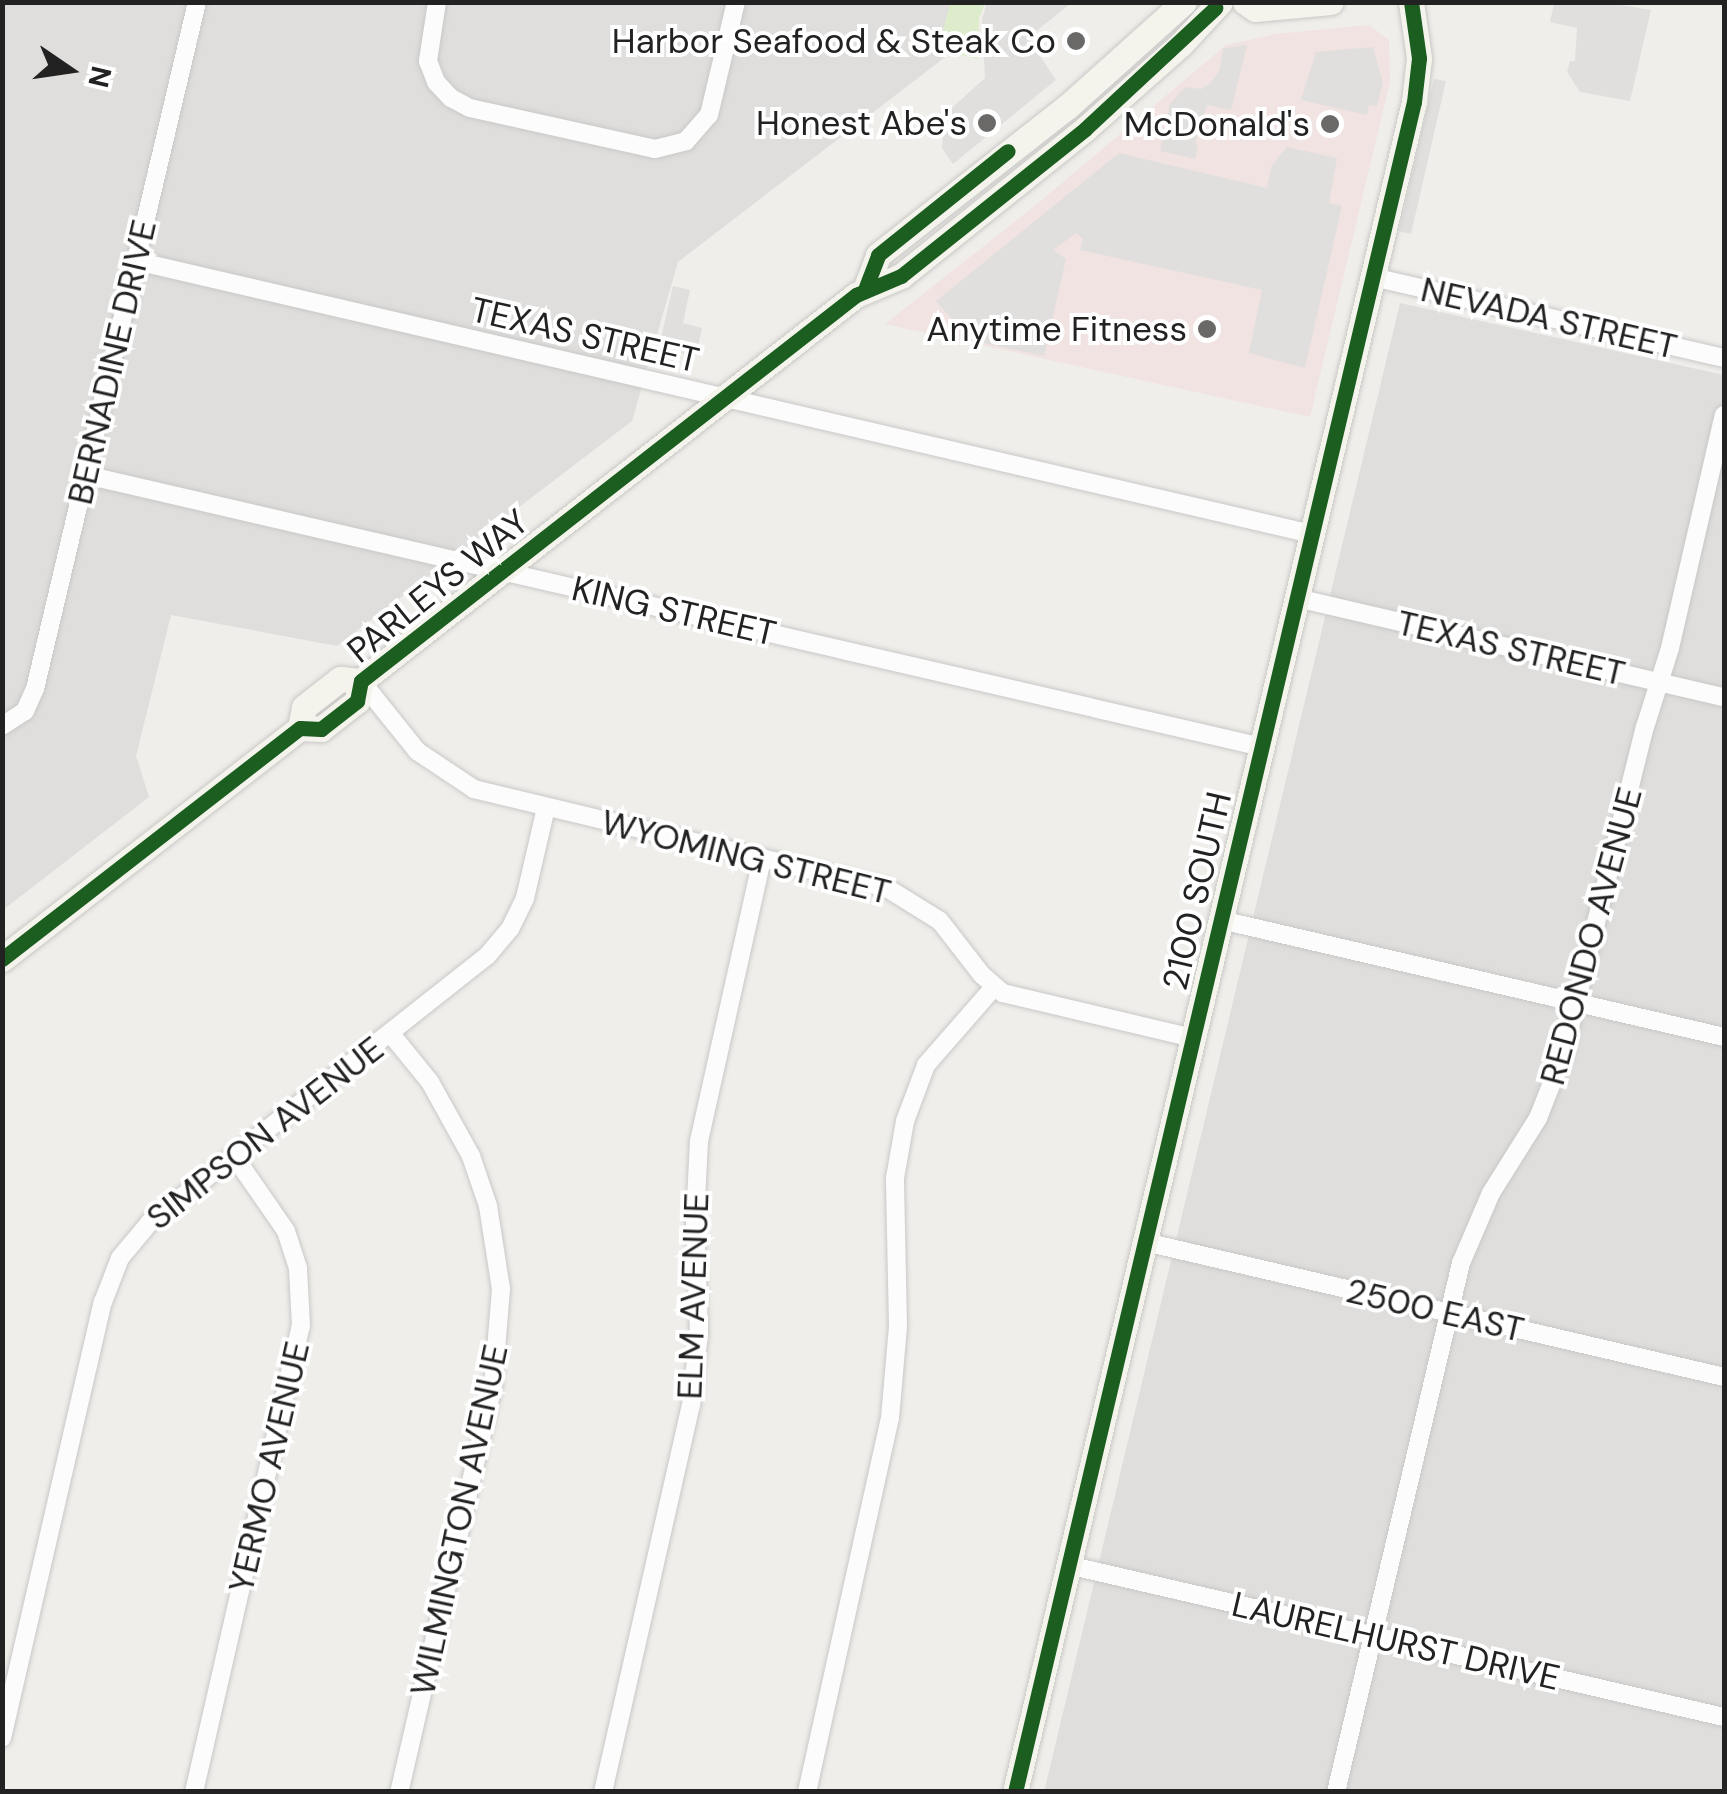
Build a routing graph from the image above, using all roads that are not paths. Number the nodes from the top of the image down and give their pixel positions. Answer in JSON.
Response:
{"nodes":[{"id":1,"x":197,"y":2,"type":"edge"},
{"id":2,"x":437,"y":2,"type":"edge"},
{"id":3,"x":736,"y":2,"type":"edge"},
{"id":4,"x":1220,"y":2,"type":"edge"},
{"id":5,"x":1245,"y":2,"type":"edge"},
{"id":6,"x":1331,"y":2,"type":"edge"},
{"id":7,"x":1411,"y":2,"type":"edge"},
{"id":8,"x":1183,"y":3,"type":"edge"},
{"id":9,"x":136,"y":261,"type":"junction"},
{"id":10,"x":1373,"y":277,"type":"junction"},
{"id":11,"x":866,"y":287,"type":"junction"},
{"id":12,"x":1724,"y":358,"type":"edge"},
{"id":13,"x":722,"y":397,"type":"junction"},
{"id":14,"x":1724,"y":415,"type":"edge"},
{"id":15,"x":86,"y":474,"type":"junction"},
{"id":16,"x":1312,"y":534,"type":"junction"},
{"id":17,"x":502,"y":571,"type":"junction"},
{"id":18,"x":1297,"y":598,"type":"junction"},
{"id":19,"x":361,"y":681,"type":"junction"},
{"id":20,"x":1659,"y":682,"type":"junction"},
{"id":21,"x":1724,"y":697,"type":"edge"},
{"id":22,"x":10,"y":722,"type":"edge"},
{"id":23,"x":1262,"y":748,"type":"junction"},
{"id":24,"x":546,"y":808,"type":"junction"},
{"id":25,"x":762,"y":858,"type":"junction"},
{"id":26,"x":1221,"y":920,"type":"junction"},
{"id":27,"x":2,"y":960,"type":"edge"},
{"id":28,"x":994,"y":987,"type":"junction"},
{"id":29,"x":1578,"y":1003,"type":"junction"},
{"id":30,"x":391,"y":1034,"type":"junction"},
{"id":31,"x":1724,"y":1037,"type":"edge"},
{"id":32,"x":1193,"y":1038,"type":"junction"},
{"id":33,"x":234,"y":1156,"type":"junction"},
{"id":34,"x":1145,"y":1242,"type":"junction"},
{"id":35,"x":1449,"y":1313,"type":"junction"},
{"id":36,"x":1724,"y":1377,"type":"edge"},
{"id":37,"x":1068,"y":1565,"type":"junction"},
{"id":38,"x":1373,"y":1635,"type":"junction"},
{"id":39,"x":1724,"y":1716,"type":"edge"},
{"id":40,"x":2,"y":1738,"type":"edge"},
{"id":41,"x":194,"y":1792,"type":"edge"},
{"id":42,"x":398,"y":1792,"type":"edge"},
{"id":43,"x":602,"y":1792,"type":"edge"},
{"id":44,"x":807,"y":1792,"type":"edge"},
{"id":45,"x":1015,"y":1792,"type":"edge"},
{"id":46,"x":1336,"y":1792,"type":"edge"}],
"edges":[{"from":1,"to":9,"type":"street","name":"BERNADINE DRIVE"},
{"from":2,"to":3,"type":"street"},
{"from":4,"to":11,"type":"main road","name":"PARLEYS WAY"},
{"from":5,"to":6,"type":"main road"},
{"from":7,"to":10,"type":"main road","name":"2100 SOUTH"},
{"from":8,"to":11,"type":"main road","name":"PARLEYS WAY"},
{"from":9,"to":13,"type":"street","name":"TEXAS STREET"},
{"from":9,"to":15,"type":"street","name":"BERNADINE DRIVE"},
{"from":10,"to":12,"type":"street","name":"NEVADA STREET"},
{"from":10,"to":16,"type":"main road","name":"2100 SOUTH"},
{"from":11,"to":13,"type":"main road","name":"PARLEYS WAY"},
{"from":13,"to":16,"type":"street","name":"TEXAS STREET"},
{"from":13,"to":17,"type":"main road","name":"PARLEYS WAY"},
{"from":14,"to":20,"type":"street","name":"REDONDO AVENUE"},
{"from":15,"to":17,"type":"street","name":"KING STREET"},
{"from":15,"to":22,"type":"street","name":"BERNADINE DRIVE"},
{"from":16,"to":18,"type":"main road","name":"2100 SOUTH"},
{"from":17,"to":19,"type":"main road","name":"PARLEYS WAY"},
{"from":17,"to":23,"type":"street","name":"KING STREET"},
{"from":18,"to":20,"type":"street","name":"TEXAS STREET"},
{"from":18,"to":23,"type":"main road","name":"2100 SOUTH"},
{"from":19,"to":24,"type":"street","name":"WYOMING STREET"},
{"from":19,"to":27,"type":"main road","name":"PARLEYS WAY"},
{"from":20,"to":21,"type":"street","name":"TEXAS STREET"},
{"from":20,"to":29,"type":"street","name":"REDONDO AVENUE"},
{"from":23,"to":26,"type":"main road","name":"2100 SOUTH"},
{"from":24,"to":25,"type":"street","name":"WYOMING STREET"},
{"from":24,"to":30,"type":"street","name":"SIMPSON AVENUE"},
{"from":25,"to":28,"type":"street","name":"WYOMING STREET"},
{"from":25,"to":43,"type":"street","name":"ELM AVENUE"},
{"from":26,"to":29,"type":"street"},
{"from":26,"to":32,"type":"main road","name":"2100 SOUTH"},
{"from":28,"to":32,"type":"street"},
{"from":28,"to":44,"type":"street"},
{"from":29,"to":31,"type":"street"},
{"from":29,"to":35,"type":"street","name":"REDONDO AVENUE"},
{"from":30,"to":33,"type":"street","name":"SIMPSON AVENUE"},
{"from":30,"to":42,"type":"street","name":"WILMINGTON AVENUE"},
{"from":32,"to":34,"type":"main road","name":"2100 SOUTH"},
{"from":33,"to":40,"type":"street","name":"SIMPSON AVENUE"},
{"from":33,"to":41,"type":"street","name":"YERMO AVENUE"},
{"from":34,"to":35,"type":"street","name":"2500 EAST"},
{"from":34,"to":37,"type":"main road","name":"2100 SOUTH"},
{"from":35,"to":36,"type":"street","name":"2500 EAST"},
{"from":35,"to":38,"type":"street","name":"REDONDO AVENUE"},
{"from":37,"to":38,"type":"street","name":"LAURELHURST DRIVE"},
{"from":37,"to":45,"type":"main road","name":"2100 SOUTH"},
{"from":38,"to":39,"type":"street","name":"LAURELHURST DRIVE"},
{"from":38,"to":46,"type":"street","name":"REDONDO AVENUE"}]}
